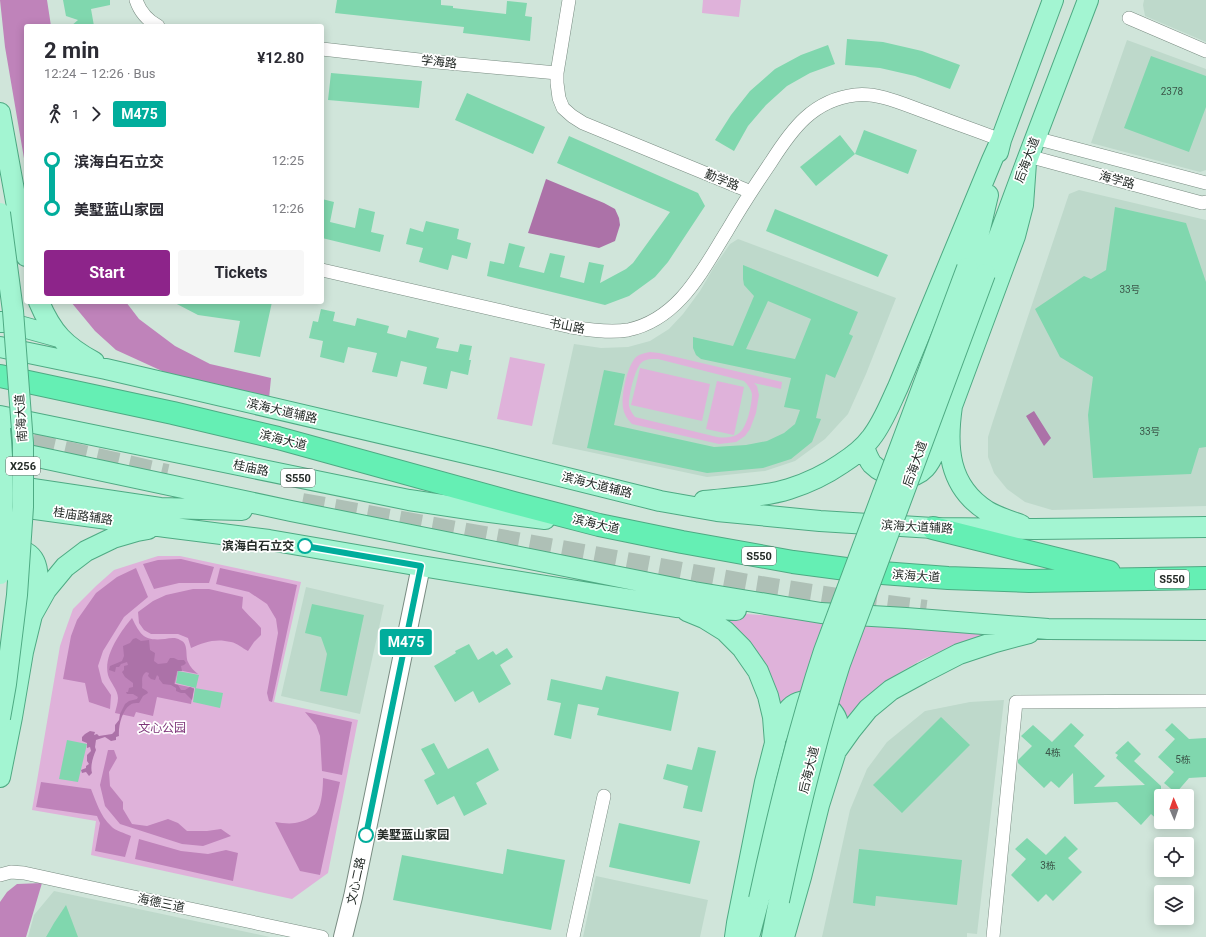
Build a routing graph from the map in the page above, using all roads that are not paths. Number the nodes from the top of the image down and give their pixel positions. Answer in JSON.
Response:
{"nodes":[{"id":1,"x":136,"y":0,"type":"edge"},
{"id":2,"x":569,"y":0,"type":"edge"},
{"id":3,"x":1053,"y":0,"type":"edge"},
{"id":4,"x":1088,"y":0,"type":"edge"},
{"id":5,"x":1129,"y":18,"type":"dead end"},
{"id":6,"x":154,"y":24,"type":"edge"},
{"id":7,"x":324,"y":49,"type":"edge"},
{"id":8,"x":1206,"y":51,"type":"edge"},
{"id":9,"x":557,"y":73,"type":"junction"},
{"id":10,"x":0,"y":113,"type":"edge"},
{"id":11,"x":1035,"y":138,"type":"junction"},
{"id":12,"x":1002,"y":140,"type":"junction"},
{"id":13,"x":1027,"y":160,"type":"junction"},
{"id":14,"x":1206,"y":183,"type":"edge"},
{"id":15,"x":751,"y":192,"type":"junction"},
{"id":16,"x":1206,"y":202,"type":"edge"},
{"id":17,"x":0,"y":213,"type":"edge"},
{"id":18,"x":24,"y":245,"type":"edge"},
{"id":19,"x":324,"y":270,"type":"edge"},
{"id":20,"x":976,"y":271,"type":"junction"},
{"id":21,"x":40,"y":304,"type":"edge"},
{"id":22,"x":0,"y":322,"type":"edge"},
{"id":23,"x":59,"y":337,"type":"junction"},
{"id":24,"x":0,"y":348,"type":"edge"},
{"id":25,"x":106,"y":369,"type":"junction"},
{"id":26,"x":0,"y":376,"type":"edge"},
{"id":27,"x":952,"y":406,"type":"junction"},
{"id":28,"x":0,"y":416,"type":"edge"},
{"id":29,"x":0,"y":429,"type":"edge"},
{"id":30,"x":864,"y":447,"type":"junction"},
{"id":31,"x":0,"y":449,"type":"edge"},
{"id":32,"x":0,"y":484,"type":"edge"},
{"id":33,"x":660,"y":501,"type":"junction"},
{"id":34,"x":0,"y":504,"type":"edge"},
{"id":35,"x":160,"y":508,"type":"junction"},
{"id":36,"x":290,"y":511,"type":"junction"},
{"id":37,"x":599,"y":525,"type":"junction"},
{"id":38,"x":166,"y":527,"type":"junction"},
{"id":39,"x":1206,"y":527,"type":"edge"},
{"id":40,"x":933,"y":528,"type":"junction"},
{"id":41,"x":1035,"y":529,"type":"junction"},
{"id":42,"x":269,"y":540,"type":"junction"},
{"id":43,"x":0,"y":551,"type":"edge"},
{"id":44,"x":421,"y":566,"type":"junction"},
{"id":45,"x":0,"y":574,"type":"edge"},
{"id":46,"x":1206,"y":578,"type":"edge"},
{"id":47,"x":1138,"y":579,"type":"junction"},
{"id":48,"x":676,"y":607,"type":"junction"},
{"id":49,"x":821,"y":613,"type":"junction"},
{"id":50,"x":32,"y":615,"type":"junction"},
{"id":51,"x":1048,"y":629,"type":"junction"},
{"id":52,"x":1206,"y":630,"type":"edge"},
{"id":53,"x":1206,"y":701,"type":"edge"},
{"id":54,"x":0,"y":718,"type":"edge"},
{"id":55,"x":775,"y":743,"type":"junction"},
{"id":56,"x":836,"y":751,"type":"junction"},
{"id":57,"x":0,"y":777,"type":"edge"},
{"id":58,"x":604,"y":796,"type":"dead end"},
{"id":59,"x":0,"y":875,"type":"edge"},
{"id":60,"x":769,"y":900,"type":"junction"},
{"id":61,"x":322,"y":937,"type":"edge"},
{"id":62,"x":343,"y":937,"type":"edge"},
{"id":63,"x":573,"y":937,"type":"edge"},
{"id":64,"x":736,"y":937,"type":"edge"},
{"id":65,"x":749,"y":937,"type":"edge"},
{"id":66,"x":772,"y":937,"type":"edge"},
{"id":67,"x":784,"y":937,"type":"edge"},
{"id":68,"x":993,"y":937,"type":"edge"}],
"edges":[{"from":1,"to":6,"type":"street"},
{"from":2,"to":9,"type":"street","name":"勤学路"},
{"from":3,"to":12,"type":"main road","name":"后海大道"},
{"from":4,"to":11,"type":"main road","name":"后海大道"},
{"from":5,"to":8,"type":"street"},
{"from":7,"to":9,"type":"street","name":"学海路"},
{"from":9,"to":15,"type":"street","name":"勤学路"},
{"from":10,"to":18,"type":"main road"},
{"from":11,"to":13,"type":"main road","name":"后海大道"},
{"from":11,"to":14,"type":"street","name":"海学路"},
{"from":12,"to":15,"type":"street","name":"勤学路"},
{"from":12,"to":20,"type":"main road","name":"后海大道"},
{"from":12,"to":30,"type":"main road"},
{"from":13,"to":16,"type":"street","name":"海学路"},
{"from":13,"to":20,"type":"main road","name":"后海大道"},
{"from":13,"to":27,"type":"main road"},
{"from":15,"to":19,"type":"street","name":"书山路"},
{"from":17,"to":54,"type":"main road","name":"南海大道","number":"X256","bridge":true},
{"from":20,"to":60,"type":"main road","name":"后海大道","bridge":true},
{"from":21,"to":23,"type":"main road"},
{"from":22,"to":23,"type":"main road"},
{"from":23,"to":25,"type":"main road"},
{"from":24,"to":25,"type":"main road","name":"滨海大道辅路"},
{"from":25,"to":33,"type":"main road","name":"滨海大道辅路"},
{"from":26,"to":37,"type":"highway","name":"滨海大道","number":"S550"},
{"from":27,"to":30,"type":"main road"},
{"from":27,"to":41,"type":"main road"},
{"from":28,"to":37,"type":"main road","name":"桂庙路","number":"S550"},
{"from":29,"to":45,"type":"main road","name":"南海大道","number":"X256","bridge":true},
{"from":30,"to":33,"type":"main road"},
{"from":31,"to":36,"type":"main road"},
{"from":32,"to":35,"type":"main road"},
{"from":33,"to":40,"type":"main road","name":"滨海大道辅路"},
{"from":34,"to":38,"type":"main road","name":"桂庙路辅路"},
{"from":35,"to":36,"type":"main road"},
{"from":35,"to":42,"type":"main road"},
{"from":36,"to":49,"type":"main road"},
{"from":37,"to":47,"type":"highway","name":"滨海大道","number":"S550"},
{"from":38,"to":42,"type":"main road"},
{"from":38,"to":50,"type":"main road"},
{"from":39,"to":41,"type":"main road","name":"滨海大道辅路"},
{"from":40,"to":41,"type":"main road","name":"滨海大道辅路"},
{"from":40,"to":47,"type":"highway"},
{"from":42,"to":44,"type":"main road"},
{"from":43,"to":50,"type":"main road"},
{"from":44,"to":48,"type":"main road"},
{"from":44,"to":62,"type":"street","name":"文心二路"},
{"from":46,"to":47,"type":"highway","name":"滨海大道","number":"S550"},
{"from":48,"to":49,"type":"main road"},
{"from":48,"to":55,"type":"main road"},
{"from":49,"to":51,"type":"main road"},
{"from":50,"to":57,"type":"main road"},
{"from":51,"to":52,"type":"main road"},
{"from":51,"to":56,"type":"main road"},
{"from":53,"to":68,"type":"street"},
{"from":55,"to":56,"type":"main road"},
{"from":55,"to":64,"type":"main road"},
{"from":56,"to":67,"type":"main road"},
{"from":58,"to":63,"type":"street"},
{"from":59,"to":61,"type":"street","name":"海德三道"},
{"from":60,"to":65,"type":"main road","name":"后海大道"},
{"from":60,"to":66,"type":"main road","name":"后海大道"}]}
